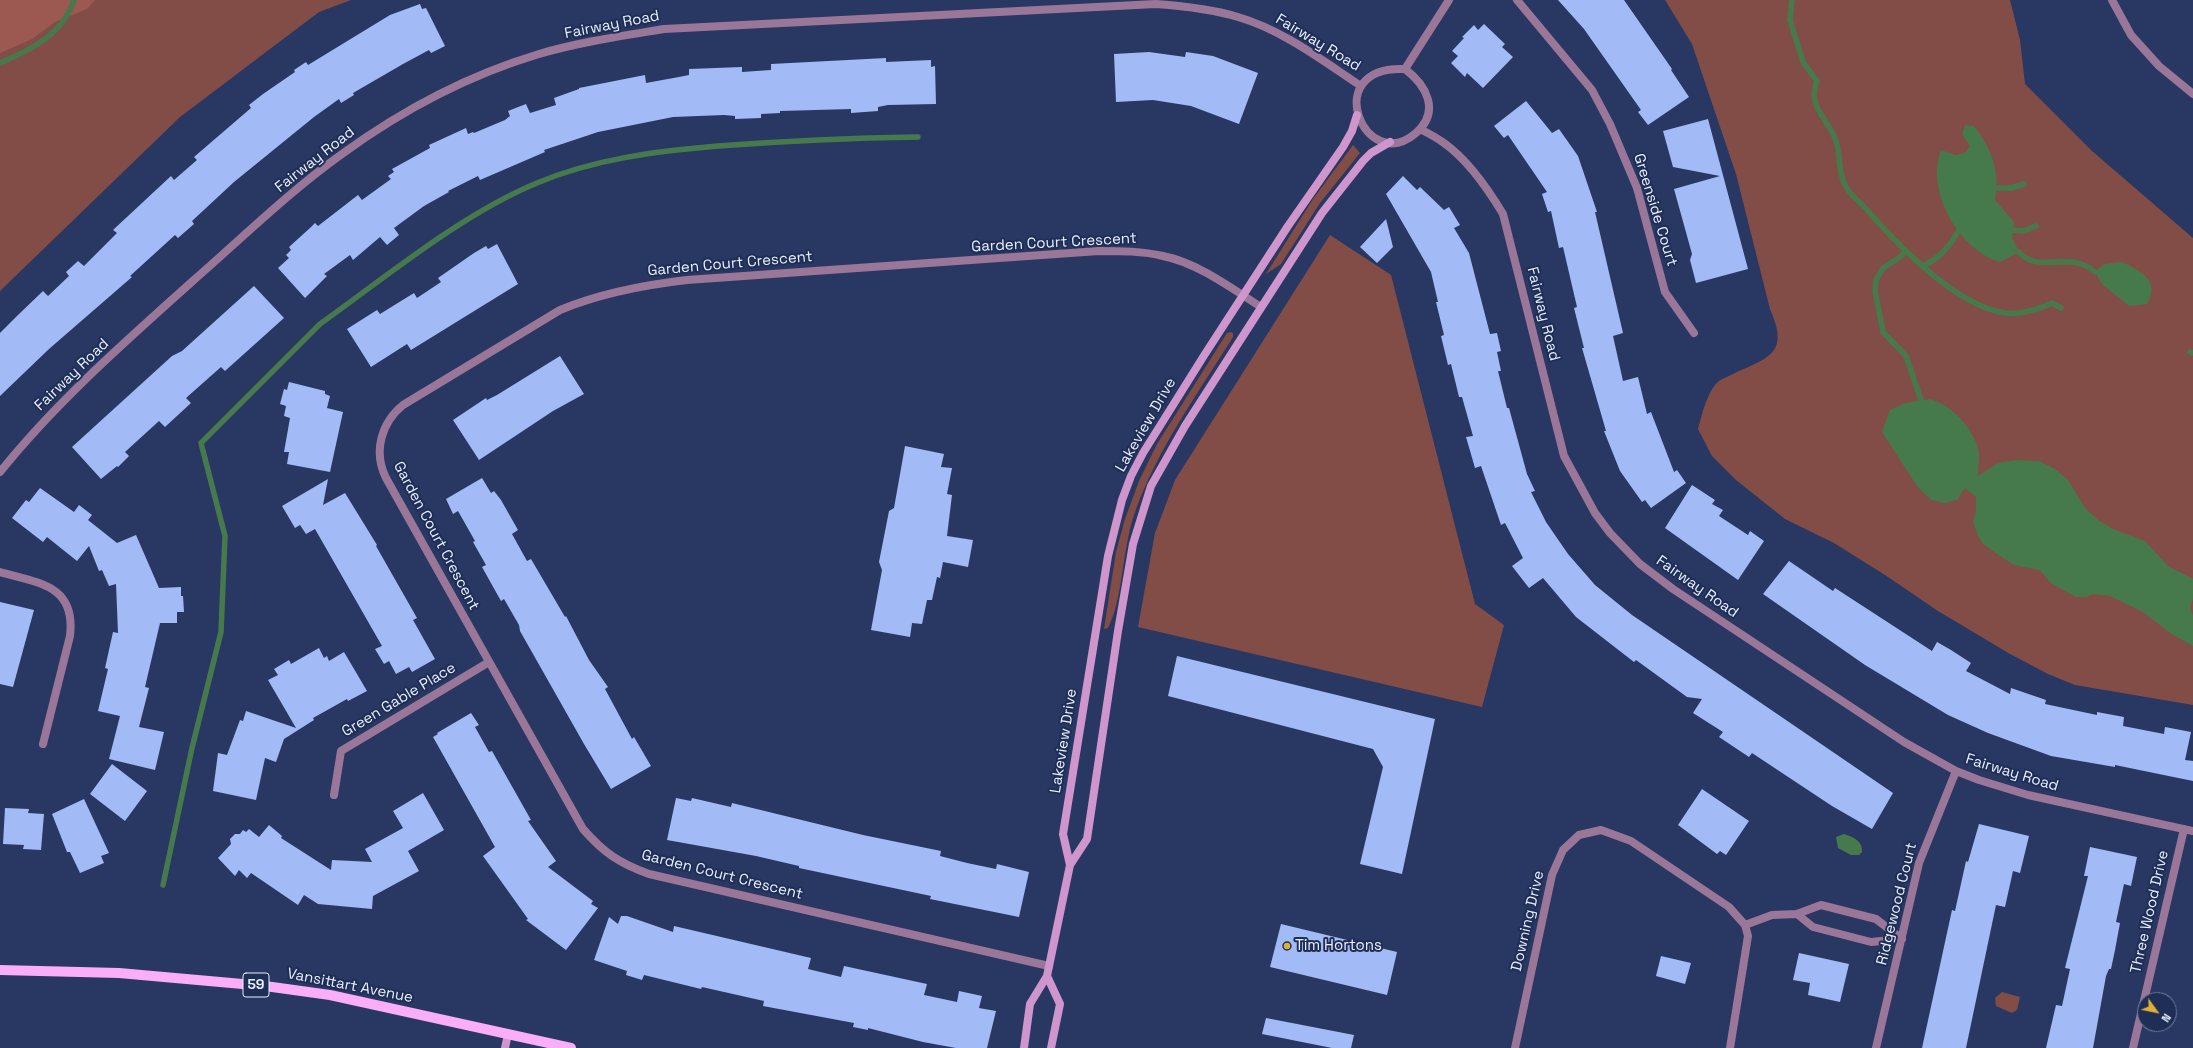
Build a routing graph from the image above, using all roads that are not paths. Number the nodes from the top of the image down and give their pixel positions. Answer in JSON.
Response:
{"nodes":[{"id":1,"x":1449,"y":0,"type":"edge"},
{"id":2,"x":1517,"y":0,"type":"edge"},
{"id":3,"x":2112,"y":0,"type":"edge"},
{"id":4,"x":1405,"y":69,"type":"junction"},
{"id":5,"x":1361,"y":86,"type":"junction"},
{"id":6,"x":2193,"y":94,"type":"edge"},
{"id":7,"x":1357,"y":115,"type":"junction"},
{"id":8,"x":1420,"y":129,"type":"junction"},
{"id":9,"x":1390,"y":142,"type":"junction"},
{"id":10,"x":1244,"y":296,"type":"junction"},
{"id":11,"x":1261,"y":307,"type":"junction"},
{"id":12,"x":1694,"y":333,"type":"dead end"},
{"id":13,"x":0,"y":472,"type":"edge"},
{"id":14,"x":0,"y":572,"type":"edge"},
{"id":15,"x":489,"y":662,"type":"junction"},
{"id":16,"x":43,"y":744,"type":"dead end"},
{"id":17,"x":1956,"y":771,"type":"junction"},
{"id":18,"x":334,"y":795,"type":"dead end"},
{"id":19,"x":2184,"y":829,"type":"junction"},
{"id":20,"x":2193,"y":831,"type":"edge"},
{"id":21,"x":1070,"y":865,"type":"junction"},
{"id":22,"x":1797,"y":914,"type":"junction"},
{"id":23,"x":1745,"y":925,"type":"junction"},
{"id":24,"x":1902,"y":939,"type":"junction"},
{"id":25,"x":1049,"y":966,"type":"junction"},
{"id":26,"x":0,"y":970,"type":"edge"},
{"id":27,"x":1047,"y":976,"type":"junction"},
{"id":28,"x":508,"y":1034,"type":"junction"},
{"id":29,"x":505,"y":1048,"type":"edge"},
{"id":30,"x":571,"y":1048,"type":"edge"},
{"id":31,"x":1024,"y":1048,"type":"edge"},
{"id":32,"x":1051,"y":1048,"type":"edge"},
{"id":33,"x":1515,"y":1048,"type":"edge"},
{"id":34,"x":1730,"y":1048,"type":"edge"},
{"id":35,"x":1876,"y":1048,"type":"edge"},
{"id":36,"x":2133,"y":1048,"type":"edge"}],
"edges":[{"from":1,"to":4,"type":"street"},
{"from":2,"to":12,"type":"street","name":"Greenside Court"},
{"from":3,"to":6,"type":"street"},
{"from":4,"to":5,"type":"street"},
{"from":4,"to":8,"type":"street"},
{"from":5,"to":7,"type":"street"},
{"from":5,"to":13,"type":"street","name":"Fairway Road"},
{"from":7,"to":9,"type":"street"},
{"from":7,"to":10,"type":"street","name":"Lakeview Drive"},
{"from":8,"to":9,"type":"street"},
{"from":8,"to":17,"type":"street","name":"Fairway Road"},
{"from":9,"to":11,"type":"street","name":"Lakeview Drive"},
{"from":10,"to":11,"type":"street","name":"Garden Court Crescent"},
{"from":10,"to":15,"type":"street","name":"Garden Court Crescent"},
{"from":10,"to":21,"type":"street","name":"Lakeview Drive"},
{"from":11,"to":21,"type":"street","name":"Lakeview Drive"},
{"from":14,"to":16,"type":"street"},
{"from":15,"to":18,"type":"street","name":"Green Gable Place"},
{"from":15,"to":25,"type":"street","name":"Garden Court Crescent"},
{"from":17,"to":19,"type":"street","name":"Fairway Road"},
{"from":17,"to":24,"type":"street","name":"Ridgewood Court"},
{"from":19,"to":20,"type":"street","name":"Fairway Road"},
{"from":19,"to":36,"type":"street","name":"Three Wood Drive"},
{"from":21,"to":25,"type":"street","name":"Lakeview Drive"},
{"from":22,"to":23,"type":"street"},
{"from":22,"to":24,"type":"street"},
{"from":22,"to":24,"type":"street"},
{"from":23,"to":33,"type":"street","name":"Downing Drive"},
{"from":23,"to":34,"type":"street"},
{"from":24,"to":35,"type":"street","name":"Ridgewood Court"},
{"from":25,"to":27,"type":"street","name":"Lakeview Drive"},
{"from":26,"to":28,"type":"main road","name":"Vansittart Avenue","number":"59"},
{"from":27,"to":31,"type":"street","name":"Lakeview Drive"},
{"from":27,"to":32,"type":"street"},
{"from":28,"to":29,"type":"street"},
{"from":28,"to":30,"type":"main road","name":"Vansittart Avenue","number":"59"}]}
